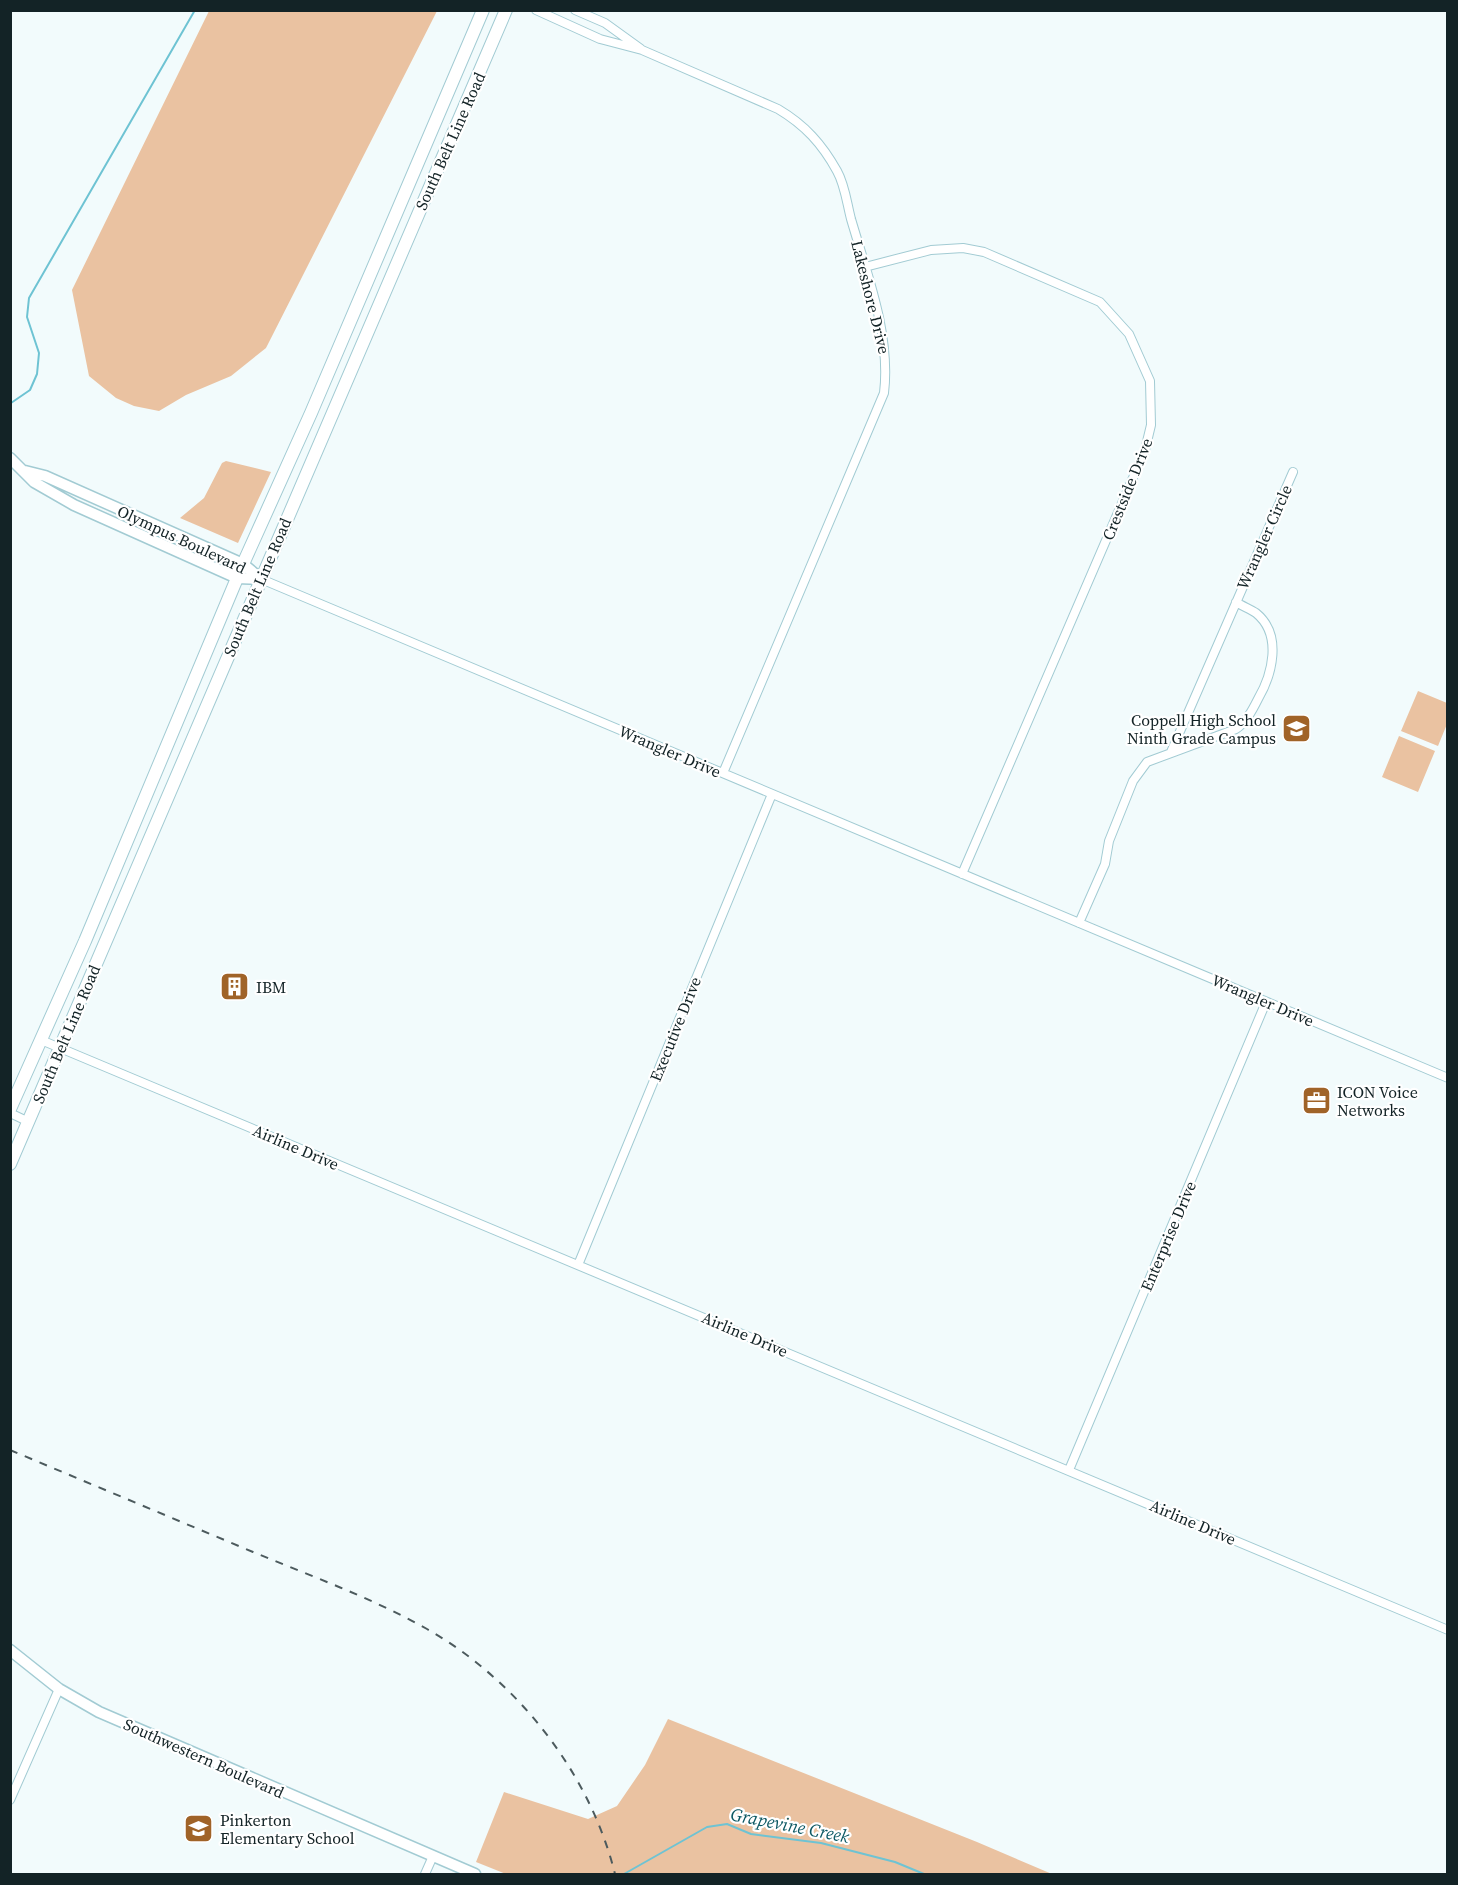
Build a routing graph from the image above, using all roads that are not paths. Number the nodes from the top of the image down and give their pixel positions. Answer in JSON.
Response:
{"nodes":[{"id":1,"x":483,"y":10,"type":"edge"},
{"id":2,"x":506,"y":10,"type":"edge"},
{"id":3,"x":536,"y":10,"type":"edge"},
{"id":4,"x":575,"y":10,"type":"edge"},
{"id":5,"x":642,"y":50,"type":"junction"},
{"id":6,"x":405,"y":192,"type":"junction"},
{"id":7,"x":423,"y":201,"type":"junction"},
{"id":8,"x":865,"y":267,"type":"junction"},
{"id":9,"x":10,"y":458,"type":"edge"},
{"id":10,"x":24,"y":471,"type":"junction"},
{"id":11,"x":1293,"y":472,"type":"dead end"},
{"id":12,"x":107,"y":504,"type":"junction"},
{"id":13,"x":101,"y":517,"type":"junction"},
{"id":14,"x":243,"y":564,"type":"junction"},
{"id":15,"x":237,"y":578,"type":"junction"},
{"id":16,"x":261,"y":579,"type":"junction"},
{"id":17,"x":1236,"y":602,"type":"junction"},
{"id":18,"x":1172,"y":752,"type":"junction"},
{"id":19,"x":723,"y":773,"type":"junction"},
{"id":20,"x":772,"y":794,"type":"junction"},
{"id":21,"x":135,"y":823,"type":"junction"},
{"id":22,"x":153,"y":831,"type":"junction"},
{"id":23,"x":962,"y":874,"type":"junction"},
{"id":24,"x":1079,"y":923,"type":"junction"},
{"id":25,"x":1266,"y":1002,"type":"junction"},
{"id":26,"x":41,"y":1040,"type":"junction"},
{"id":27,"x":60,"y":1047,"type":"junction"},
{"id":28,"x":1448,"y":1078,"type":"edge"},
{"id":29,"x":10,"y":1109,"type":"edge"},
{"id":30,"x":10,"y":1113,"type":"edge"},
{"id":31,"x":29,"y":1122,"type":"junction"},
{"id":32,"x":10,"y":1164,"type":"edge"},
{"id":33,"x":578,"y":1264,"type":"junction"},
{"id":34,"x":1069,"y":1470,"type":"junction"},
{"id":35,"x":1448,"y":1630,"type":"edge"},
{"id":36,"x":10,"y":1650,"type":"edge"},
{"id":37,"x":59,"y":1689,"type":"junction"},
{"id":38,"x":10,"y":1800,"type":"edge"},
{"id":39,"x":433,"y":1856,"type":"junction"},
{"id":40,"x":425,"y":1875,"type":"edge"},
{"id":41,"x":475,"y":1875,"type":"edge"}],
"edges":[{"from":1,"to":6,"type":"main road","name":"South Belt Line Road"},
{"from":2,"to":7,"type":"main road","name":"South Belt Line Road"},
{"from":3,"to":5,"type":"street","name":"Lakeshore Drive"},
{"from":4,"to":5,"type":"street","name":"Lakeshore Drive"},
{"from":5,"to":8,"type":"street","name":"Lakeshore Drive"},
{"from":6,"to":7,"type":"main road"},
{"from":6,"to":14,"type":"main road","name":"South Belt Line Road"},
{"from":7,"to":16,"type":"main road","name":"South Belt Line Road"},
{"from":8,"to":19,"type":"street","name":"Lakeshore Drive"},
{"from":8,"to":23,"type":"street","name":"Crestside Drive"},
{"from":9,"to":10,"type":"street","name":"Olympus Boulevard"},
{"from":10,"to":12,"type":"street","name":"Olympus Boulevard"},
{"from":10,"to":13,"type":"street","name":"Olympus Boulevard"},
{"from":11,"to":17,"type":"street","name":"Wrangler Circle"},
{"from":12,"to":13,"type":"street"},
{"from":12,"to":14,"type":"street","name":"Olympus Boulevard"},
{"from":13,"to":15,"type":"street","name":"Olympus Boulevard"},
{"from":14,"to":15,"type":"main road","name":"South Belt Line Road"},
{"from":14,"to":16,"type":"street","name":"Olympus Boulevard"},
{"from":15,"to":16,"type":"street","name":"Olympus Boulevard"},
{"from":15,"to":21,"type":"main road","name":"South Belt Line Road"},
{"from":16,"to":19,"type":"street","name":"Wrangler Drive"},
{"from":16,"to":22,"type":"main road","name":"South Belt Line Road"},
{"from":17,"to":18,"type":"street","name":"Wrangler Circle"},
{"from":17,"to":18,"type":"street","name":"Wrangler Circle"},
{"from":18,"to":24,"type":"street"},
{"from":19,"to":20,"type":"street","name":"Wrangler Drive"},
{"from":20,"to":23,"type":"street","name":"Wrangler Drive"},
{"from":20,"to":33,"type":"street","name":"Executive Drive"},
{"from":21,"to":22,"type":"main road"},
{"from":21,"to":26,"type":"main road","name":"South Belt Line Road"},
{"from":22,"to":27,"type":"main road","name":"South Belt Line Road"},
{"from":23,"to":24,"type":"street","name":"Wrangler Drive"},
{"from":24,"to":25,"type":"street","name":"Wrangler Drive"},
{"from":25,"to":28,"type":"street","name":"Wrangler Drive"},
{"from":25,"to":34,"type":"street","name":"Enterprise Drive"},
{"from":26,"to":27,"type":"street","name":"Airline Drive"},
{"from":26,"to":29,"type":"main road","name":"South Belt Line Road"},
{"from":27,"to":31,"type":"main road","name":"South Belt Line Road"},
{"from":27,"to":33,"type":"street","name":"Airline Drive"},
{"from":30,"to":31,"type":"street"},
{"from":31,"to":32,"type":"main road","name":"South Belt Line Road"},
{"from":33,"to":34,"type":"street","name":"Airline Drive"},
{"from":34,"to":35,"type":"street","name":"Airline Drive"},
{"from":36,"to":37,"type":"street","name":"Southwestern Boulevard"},
{"from":37,"to":38,"type":"street"},
{"from":37,"to":39,"type":"street","name":"Southwestern Boulevard"},
{"from":39,"to":40,"type":"street"},
{"from":39,"to":41,"type":"street","name":"Southwestern Boulevard"}]}
